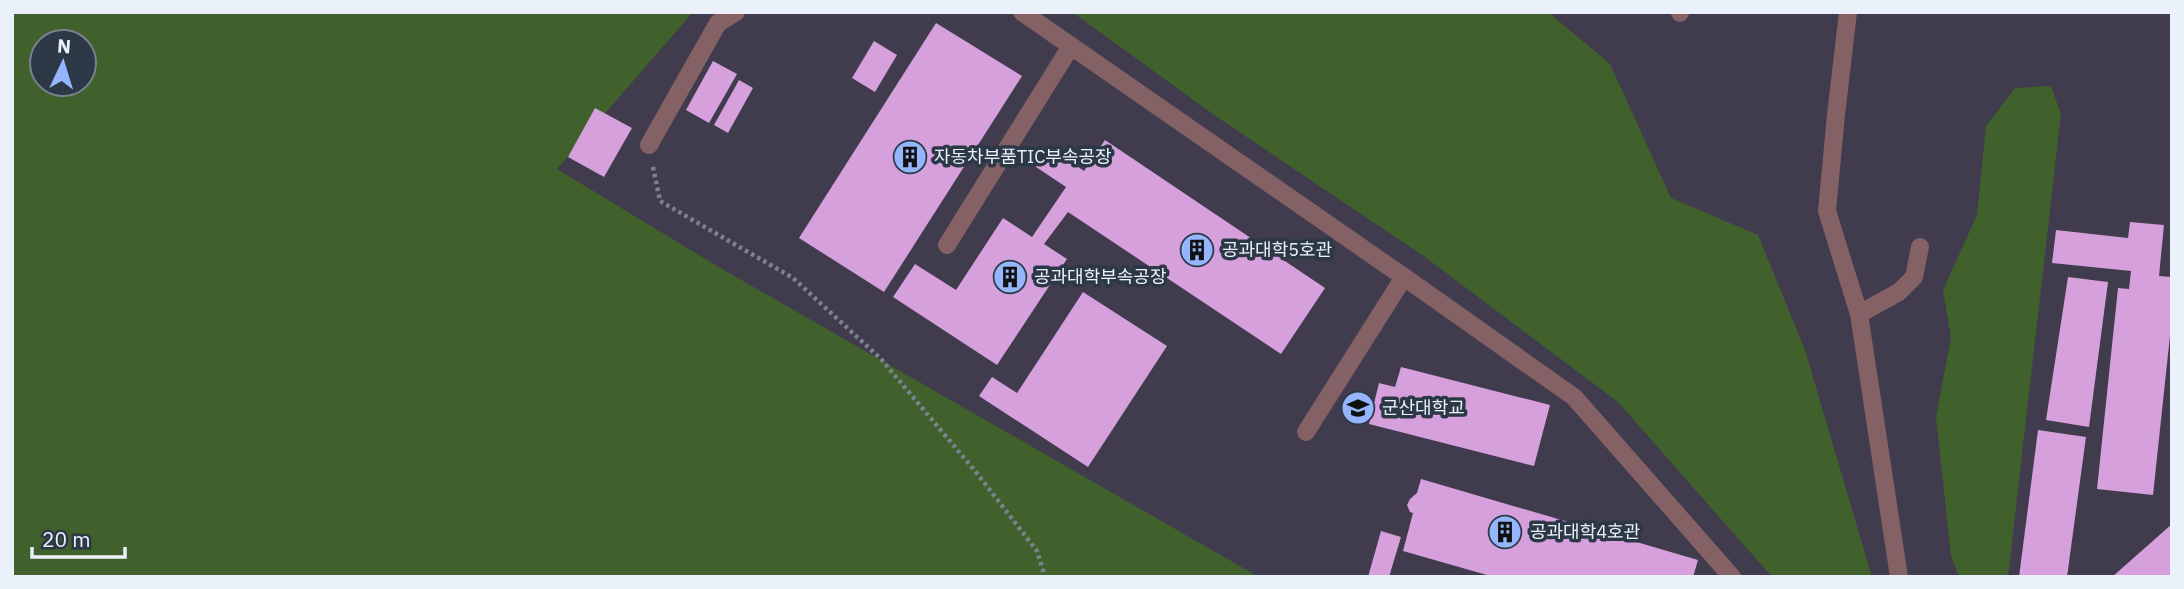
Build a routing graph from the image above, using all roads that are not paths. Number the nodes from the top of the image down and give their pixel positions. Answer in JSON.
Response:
{"nodes":[{"id":1,"x":736,"y":12,"type":"edge"},
{"id":2,"x":1022,"y":12,"type":"edge"},
{"id":3,"x":1848,"y":12,"type":"edge"},
{"id":4,"x":1070,"y":47,"type":"junction"},
{"id":5,"x":649,"y":145,"type":"road end"},
{"id":6,"x":947,"y":245,"type":"dead end"},
{"id":7,"x":1920,"y":247,"type":"dead end"},
{"id":8,"x":1404,"y":277,"type":"junction"},
{"id":9,"x":1859,"y":314,"type":"junction"},
{"id":10,"x":1306,"y":432,"type":"dead end"},
{"id":11,"x":1732,"y":577,"type":"edge"},
{"id":12,"x":1899,"y":577,"type":"edge"}],
"edges":[{"from":1,"to":5,"type":"lane"},
{"from":2,"to":4,"type":"lane"},
{"from":3,"to":9,"type":"lane"},
{"from":4,"to":6,"type":"lane"},
{"from":4,"to":8,"type":"lane"},
{"from":7,"to":9,"type":"lane"},
{"from":8,"to":10,"type":"lane"},
{"from":8,"to":11,"type":"lane"},
{"from":9,"to":12,"type":"lane"}]}
